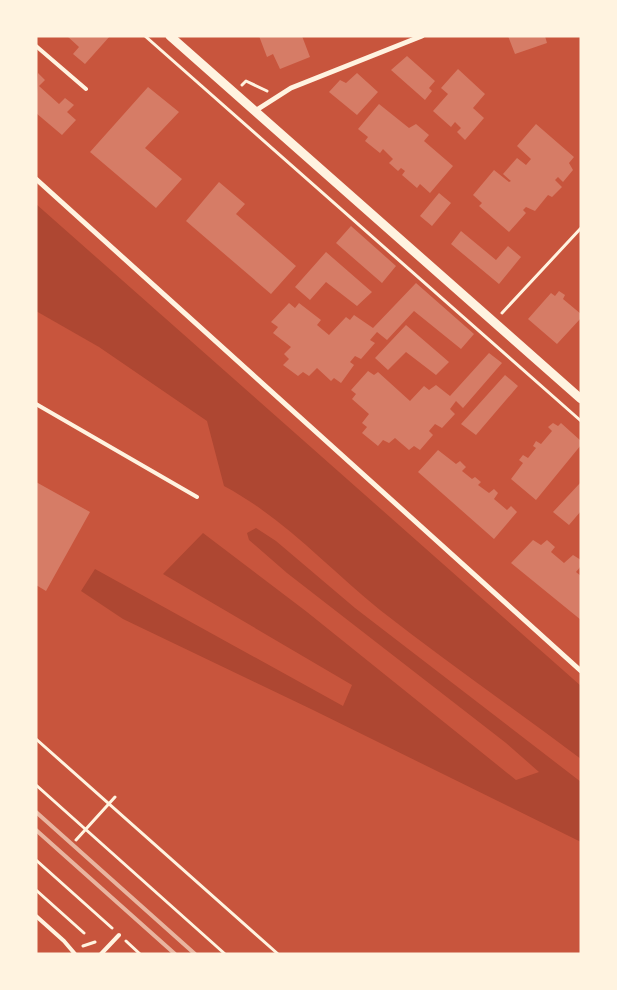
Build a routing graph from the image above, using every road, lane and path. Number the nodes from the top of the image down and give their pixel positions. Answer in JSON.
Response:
{"nodes":[{"id":1,"x":145,"y":36,"type":"edge"},
{"id":2,"x":170,"y":36,"type":"edge"},
{"id":3,"x":422,"y":36,"type":"edge"},
{"id":4,"x":36,"y":46,"type":"edge"},
{"id":5,"x":86,"y":89,"type":"dead end"},
{"id":6,"x":255,"y":111,"type":"junction"},
{"id":7,"x":36,"y":180,"type":"edge"},
{"id":8,"x":581,"y":228,"type":"edge"},
{"id":9,"x":494,"y":322,"type":"junction"},
{"id":10,"x":483,"y":334,"type":"junction"},
{"id":11,"x":581,"y":399,"type":"edge"},
{"id":12,"x":36,"y":404,"type":"edge"},
{"id":13,"x":581,"y":421,"type":"edge"},
{"id":14,"x":197,"y":497,"type":"dead end"},
{"id":15,"x":581,"y":671,"type":"edge"},
{"id":16,"x":36,"y":739,"type":"edge"},
{"id":17,"x":36,"y":785,"type":"edge"},
{"id":18,"x":115,"y":797,"type":"dead end"},
{"id":19,"x":109,"y":804,"type":"junction"},
{"id":20,"x":86,"y":829,"type":"junction"},
{"id":21,"x":76,"y":840,"type":"dead end"},
{"id":22,"x":36,"y":860,"type":"edge"},
{"id":23,"x":36,"y":890,"type":"edge"},
{"id":24,"x":36,"y":916,"type":"edge"},
{"id":25,"x":84,"y":933,"type":"dead end"},
{"id":26,"x":119,"y":935,"type":"junction"},
{"id":27,"x":75,"y":954,"type":"edge"},
{"id":28,"x":101,"y":954,"type":"edge"},
{"id":29,"x":140,"y":954,"type":"edge"},
{"id":30,"x":225,"y":954,"type":"edge"},
{"id":31,"x":278,"y":954,"type":"edge"}],
"edges":[{"from":1,"to":10,"type":"path"},
{"from":2,"to":6,"type":"street"},
{"from":3,"to":6,"type":"street"},
{"from":4,"to":5,"type":"lane"},
{"from":6,"to":9,"type":"street"},
{"from":7,"to":15,"type":"street"},
{"from":8,"to":9,"type":"path"},
{"from":9,"to":10,"type":"path"},
{"from":9,"to":11,"type":"street"},
{"from":10,"to":13,"type":"path"},
{"from":12,"to":14,"type":"lane"},
{"from":16,"to":19,"type":"path"},
{"from":17,"to":20,"type":"path"},
{"from":18,"to":19,"type":"path"},
{"from":19,"to":20,"type":"path"},
{"from":19,"to":31,"type":"path"},
{"from":20,"to":21,"type":"path"},
{"from":20,"to":30,"type":"path"},
{"from":22,"to":26,"type":"path"},
{"from":23,"to":25,"type":"path"},
{"from":24,"to":27,"type":"lane"},
{"from":26,"to":28,"type":"lane"},
{"from":26,"to":29,"type":"path"}]}
